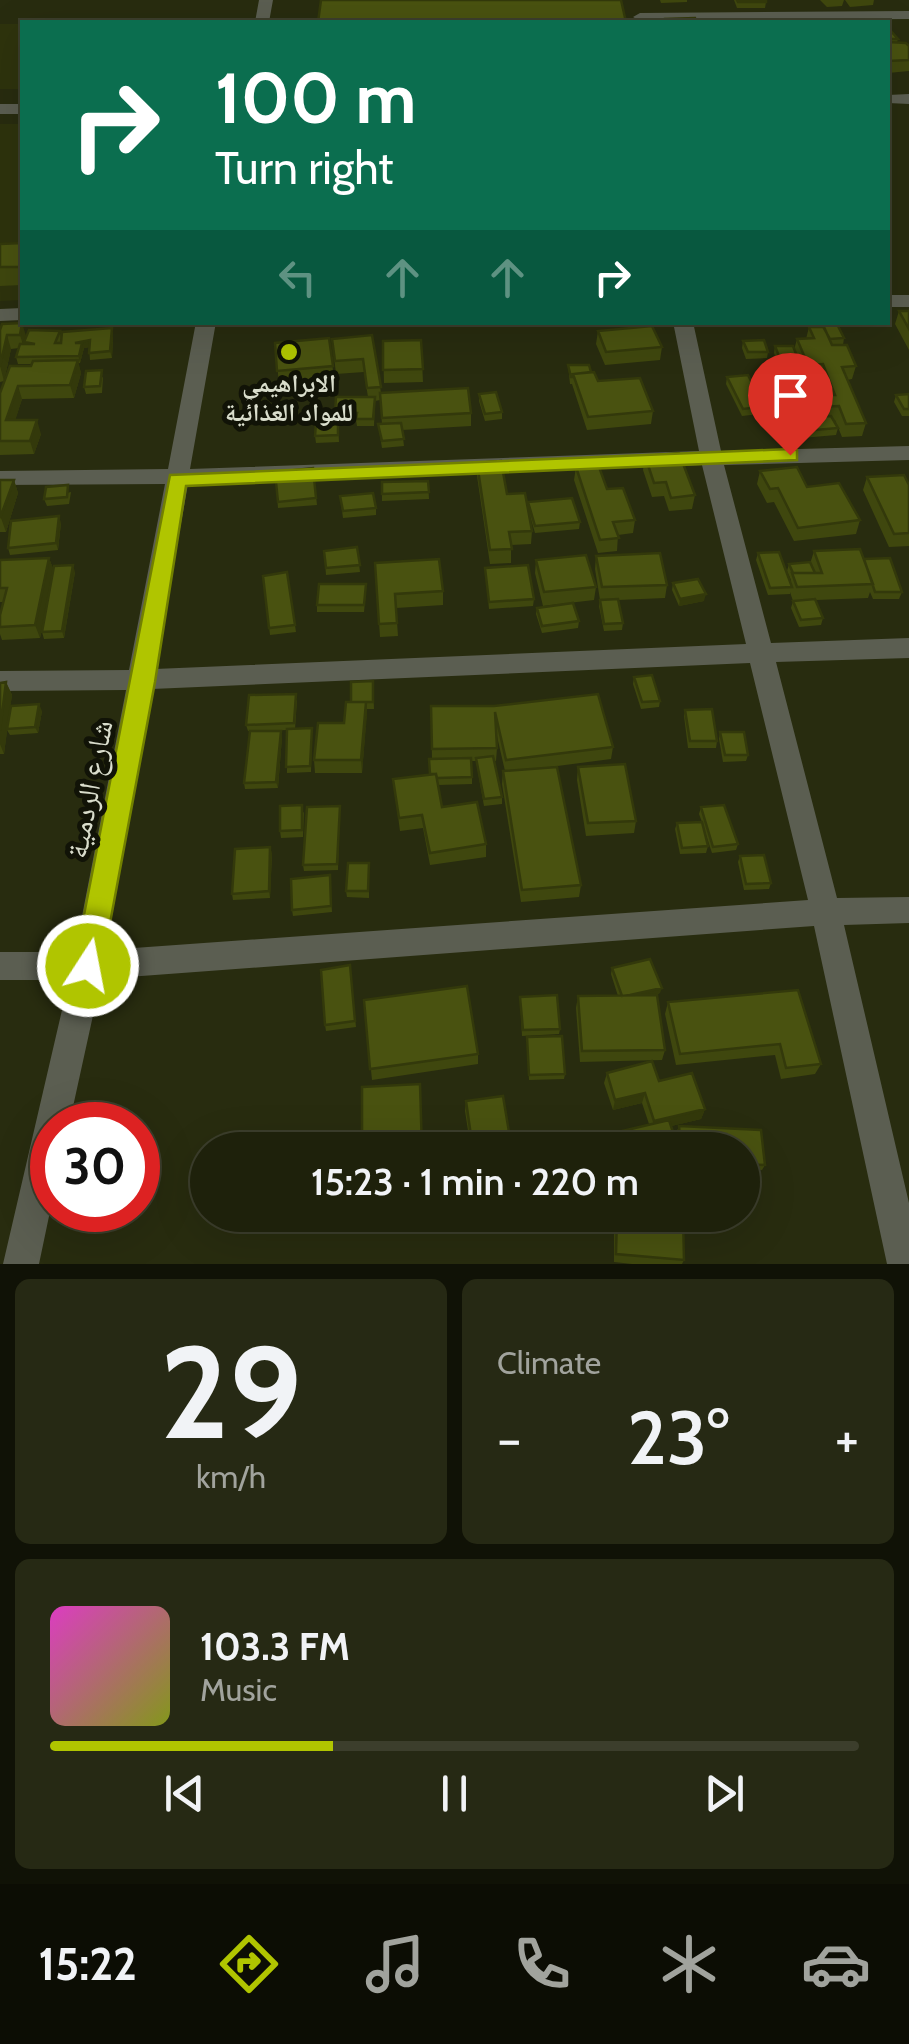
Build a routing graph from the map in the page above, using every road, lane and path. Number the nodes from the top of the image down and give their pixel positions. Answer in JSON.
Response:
{"nodes":[{"id":1,"x":635,"y":0,"type":"edge"},
{"id":2,"x":909,"y":15,"type":"edge"},
{"id":3,"x":641,"y":20,"type":"edge"},
{"id":4,"x":205,"y":325,"type":"edge"},
{"id":5,"x":684,"y":325,"type":"edge"},
{"id":6,"x":909,"y":454,"type":"edge"},
{"id":7,"x":711,"y":456,"type":"junction"},
{"id":8,"x":0,"y":478,"type":"edge"},
{"id":9,"x":177,"y":479,"type":"junction"},
{"id":10,"x":909,"y":648,"type":"edge"},
{"id":11,"x":762,"y":652,"type":"junction"},
{"id":12,"x":0,"y":682,"type":"edge"},
{"id":13,"x":143,"y":682,"type":"junction"},
{"id":14,"x":909,"y":910,"type":"edge"},
{"id":15,"x":826,"y":912,"type":"junction"},
{"id":16,"x":0,"y":966,"type":"edge"},
{"id":17,"x":88,"y":966,"type":"junction"},
{"id":18,"x":21,"y":1264,"type":"edge"},
{"id":19,"x":905,"y":1264,"type":"edge"}],
"edges":[{"from":1,"to":3,"type":"street"},
{"from":2,"to":3,"type":"street"},
{"from":4,"to":9,"type":"street","name":"شارع الردمية"},
{"from":5,"to":7,"type":"street"},
{"from":6,"to":7,"type":"street"},
{"from":7,"to":9,"type":"street"},
{"from":7,"to":11,"type":"street"},
{"from":8,"to":9,"type":"street"},
{"from":9,"to":13,"type":"street","name":"شارع الردمية"},
{"from":10,"to":11,"type":"street"},
{"from":11,"to":13,"type":"street"},
{"from":11,"to":15,"type":"street"},
{"from":12,"to":13,"type":"street"},
{"from":13,"to":17,"type":"street","name":"شارع الردمية"},
{"from":14,"to":15,"type":"street"},
{"from":15,"to":17,"type":"street"},
{"from":15,"to":19,"type":"street"},
{"from":16,"to":17,"type":"street"},
{"from":17,"to":18,"type":"street","name":"شارع الردمية"}]}
